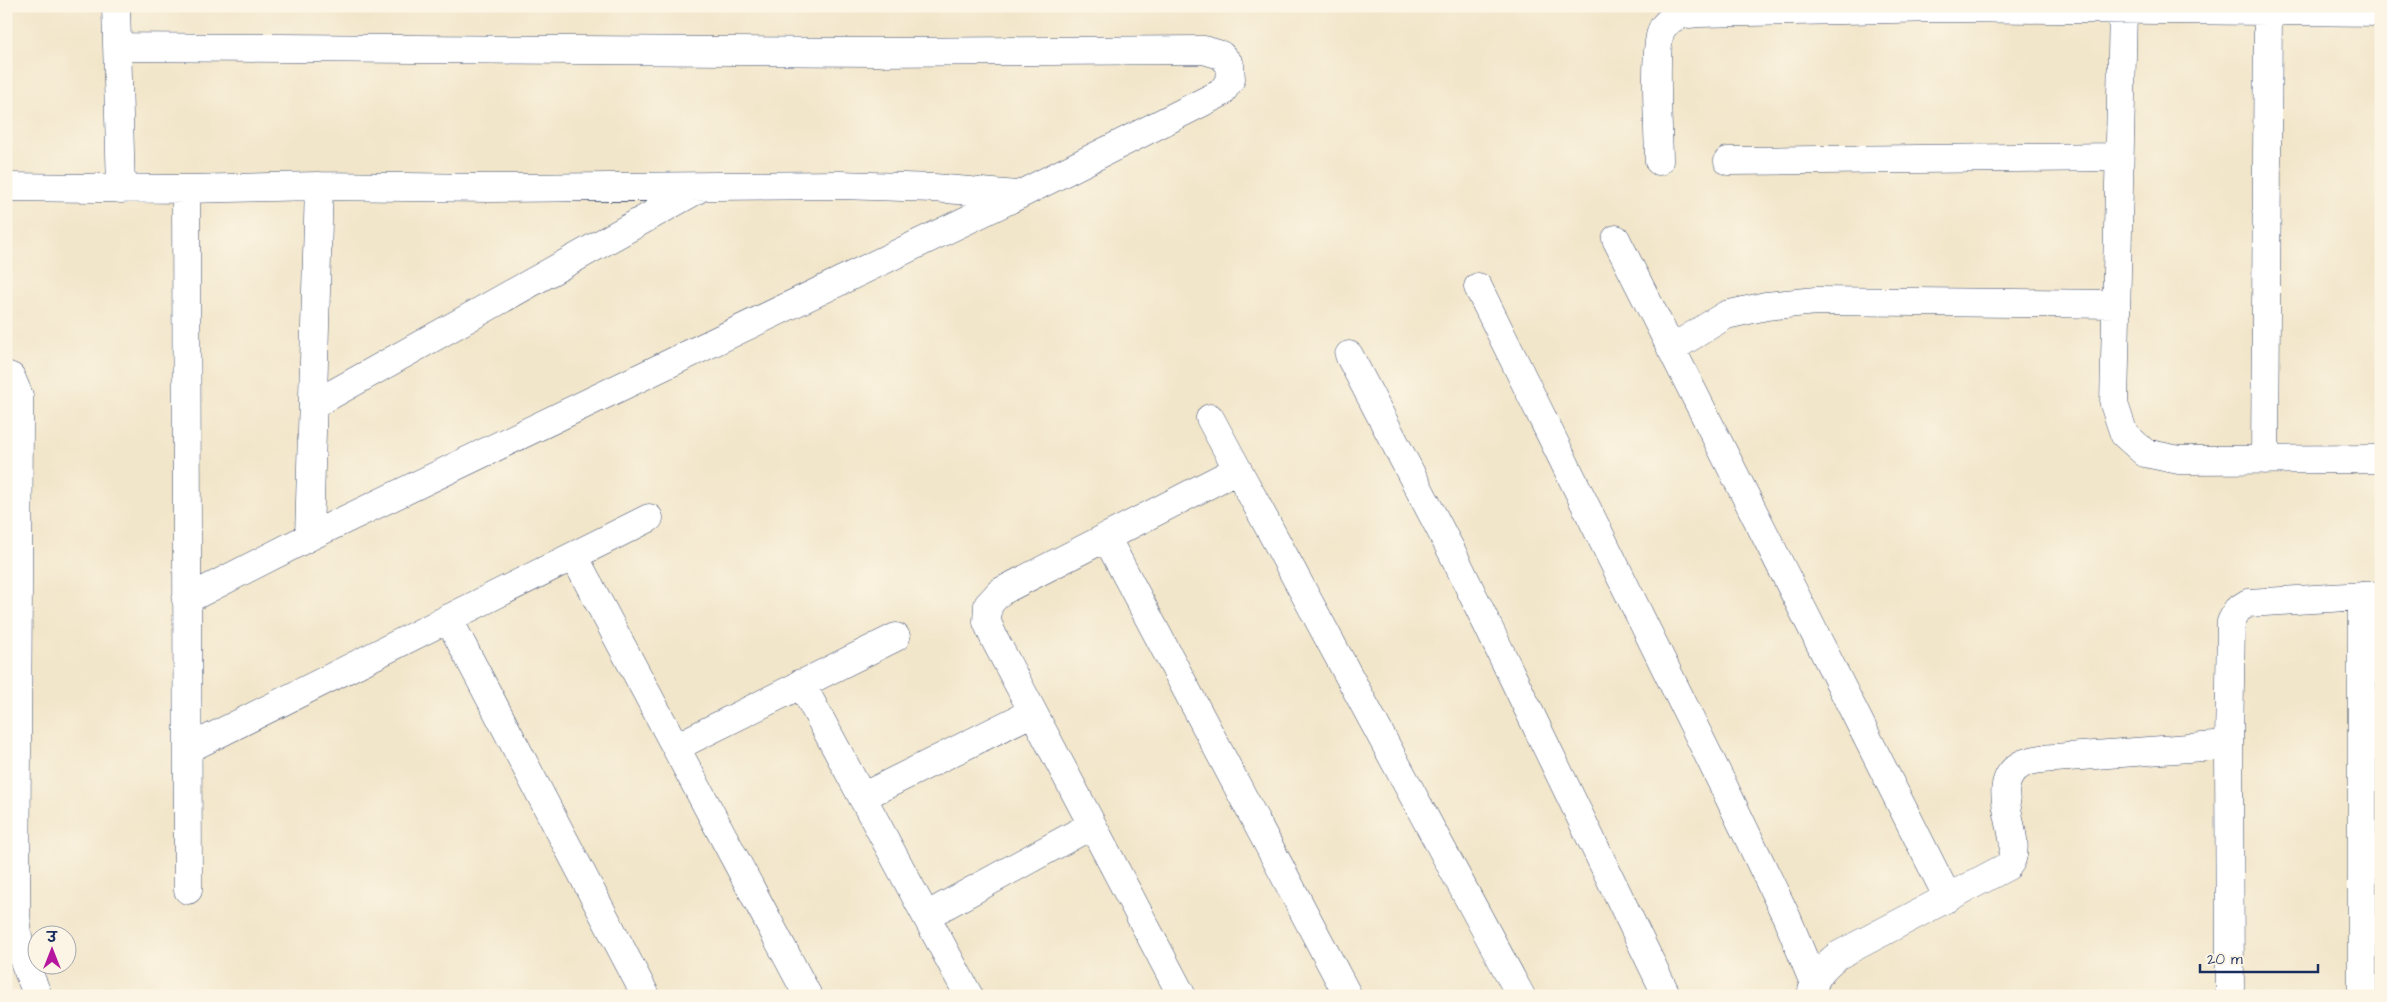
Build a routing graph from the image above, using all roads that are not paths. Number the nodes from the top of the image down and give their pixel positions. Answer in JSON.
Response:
{"nodes":[{"id":1,"x":116,"y":6,"type":"edge"},
{"id":2,"x":1941,"y":7,"type":"edge"},
{"id":3,"x":1798,"y":8,"type":"edge"},
{"id":4,"x":2123,"y":10,"type":"junction"},
{"id":5,"x":2268,"y":11,"type":"junction"},
{"id":6,"x":2381,"y":12,"type":"edge"},
{"id":7,"x":117,"y":46,"type":"junction"},
{"id":8,"x":2119,"y":158,"type":"junction"},
{"id":9,"x":1659,"y":161,"type":"dead end"},
{"id":10,"x":1728,"y":161,"type":"dead end"},
{"id":11,"x":319,"y":186,"type":"junction"},
{"id":12,"x":6,"y":187,"type":"edge"},
{"id":13,"x":702,"y":187,"type":"junction"},
{"id":14,"x":121,"y":189,"type":"junction"},
{"id":15,"x":186,"y":189,"type":"junction"},
{"id":16,"x":1019,"y":195,"type":"junction"},
{"id":17,"x":1616,"y":239,"type":"dead end"},
{"id":18,"x":1478,"y":287,"type":"dead end"},
{"id":19,"x":2116,"y":304,"type":"junction"},
{"id":20,"x":1671,"y":349,"type":"junction"},
{"id":21,"x":1349,"y":355,"type":"dead end"},
{"id":22,"x":6,"y":375,"type":"edge"},
{"id":23,"x":313,"y":405,"type":"junction"},
{"id":24,"x":1210,"y":418,"type":"dead end"},
{"id":25,"x":2381,"y":459,"type":"edge"},
{"id":26,"x":2264,"y":460,"type":"junction"},
{"id":27,"x":1237,"y":470,"type":"junction"},
{"id":28,"x":648,"y":518,"type":"dead end"},
{"id":29,"x":309,"y":537,"type":"junction"},
{"id":30,"x":1106,"y":537,"type":"junction"},
{"id":31,"x":574,"y":556,"type":"junction"},
{"id":32,"x":2372,"y":596,"type":"edge"},
{"id":33,"x":186,"y":600,"type":"junction"},
{"id":34,"x":448,"y":618,"type":"junction"},
{"id":35,"x":12,"y":627,"type":"edge"},
{"id":36,"x":896,"y":637,"type":"dead end"},
{"id":37,"x":801,"y":683,"type":"junction"},
{"id":38,"x":1033,"y":712,"type":"junction"},
{"id":39,"x":2228,"y":745,"type":"junction"},
{"id":40,"x":676,"y":747,"type":"junction"},
{"id":41,"x":188,"y":749,"type":"junction"},
{"id":42,"x":862,"y":796,"type":"junction"},
{"id":43,"x":1092,"y":825,"type":"junction"},
{"id":44,"x":188,"y":890,"type":"dead end"},
{"id":45,"x":1948,"y":898,"type":"junction"},
{"id":46,"x":926,"y":916,"type":"junction"},
{"id":47,"x":13,"y":952,"type":"edge"},
{"id":48,"x":1812,"y":988,"type":"edge"},
{"id":49,"x":38,"y":996,"type":"edge"},
{"id":50,"x":646,"y":996,"type":"edge"},
{"id":51,"x":808,"y":996,"type":"edge"},
{"id":52,"x":969,"y":996,"type":"edge"},
{"id":53,"x":1182,"y":996,"type":"edge"},
{"id":54,"x":1348,"y":996,"type":"edge"},
{"id":55,"x":1521,"y":996,"type":"edge"},
{"id":56,"x":1667,"y":996,"type":"edge"},
{"id":57,"x":2230,"y":996,"type":"edge"},
{"id":58,"x":2362,"y":996,"type":"edge"}],
"edges":[{"from":1,"to":7,"type":"street"},
{"from":2,"to":3,"type":"street"},
{"from":2,"to":4,"type":"street"},
{"from":3,"to":9,"type":"street"},
{"from":4,"to":5,"type":"street"},
{"from":4,"to":8,"type":"street"},
{"from":5,"to":6,"type":"street"},
{"from":5,"to":26,"type":"street"},
{"from":7,"to":14,"type":"street"},
{"from":7,"to":16,"type":"street"},
{"from":8,"to":10,"type":"street"},
{"from":8,"to":19,"type":"street"},
{"from":11,"to":13,"type":"street"},
{"from":11,"to":15,"type":"street"},
{"from":11,"to":23,"type":"street"},
{"from":12,"to":14,"type":"street"},
{"from":13,"to":16,"type":"street"},
{"from":13,"to":23,"type":"street"},
{"from":14,"to":15,"type":"street"},
{"from":15,"to":33,"type":"street"},
{"from":16,"to":29,"type":"street"},
{"from":17,"to":20,"type":"street"},
{"from":18,"to":48,"type":"street"},
{"from":19,"to":20,"type":"street"},
{"from":19,"to":26,"type":"street"},
{"from":20,"to":45,"type":"street"},
{"from":21,"to":56,"type":"street"},
{"from":22,"to":35,"type":"street"},
{"from":23,"to":29,"type":"street"},
{"from":24,"to":27,"type":"street"},
{"from":25,"to":26,"type":"street"},
{"from":27,"to":30,"type":"street"},
{"from":27,"to":55,"type":"street"},
{"from":28,"to":31,"type":"street"},
{"from":29,"to":33,"type":"street"},
{"from":30,"to":38,"type":"street"},
{"from":30,"to":54,"type":"street"},
{"from":31,"to":34,"type":"street"},
{"from":31,"to":40,"type":"street"},
{"from":32,"to":39,"type":"street"},
{"from":32,"to":58,"type":"street"},
{"from":33,"to":41,"type":"street"},
{"from":34,"to":41,"type":"street"},
{"from":34,"to":50,"type":"street"},
{"from":35,"to":47,"type":"street"},
{"from":36,"to":37,"type":"street"},
{"from":37,"to":40,"type":"street"},
{"from":37,"to":42,"type":"street"},
{"from":38,"to":42,"type":"street"},
{"from":38,"to":43,"type":"street"},
{"from":39,"to":45,"type":"street"},
{"from":39,"to":57,"type":"street"},
{"from":40,"to":51,"type":"street"},
{"from":41,"to":44,"type":"street"},
{"from":42,"to":46,"type":"street"},
{"from":43,"to":46,"type":"street"},
{"from":43,"to":53,"type":"street"},
{"from":45,"to":48,"type":"street"},
{"from":46,"to":52,"type":"street"},
{"from":47,"to":49,"type":"street"}]}
